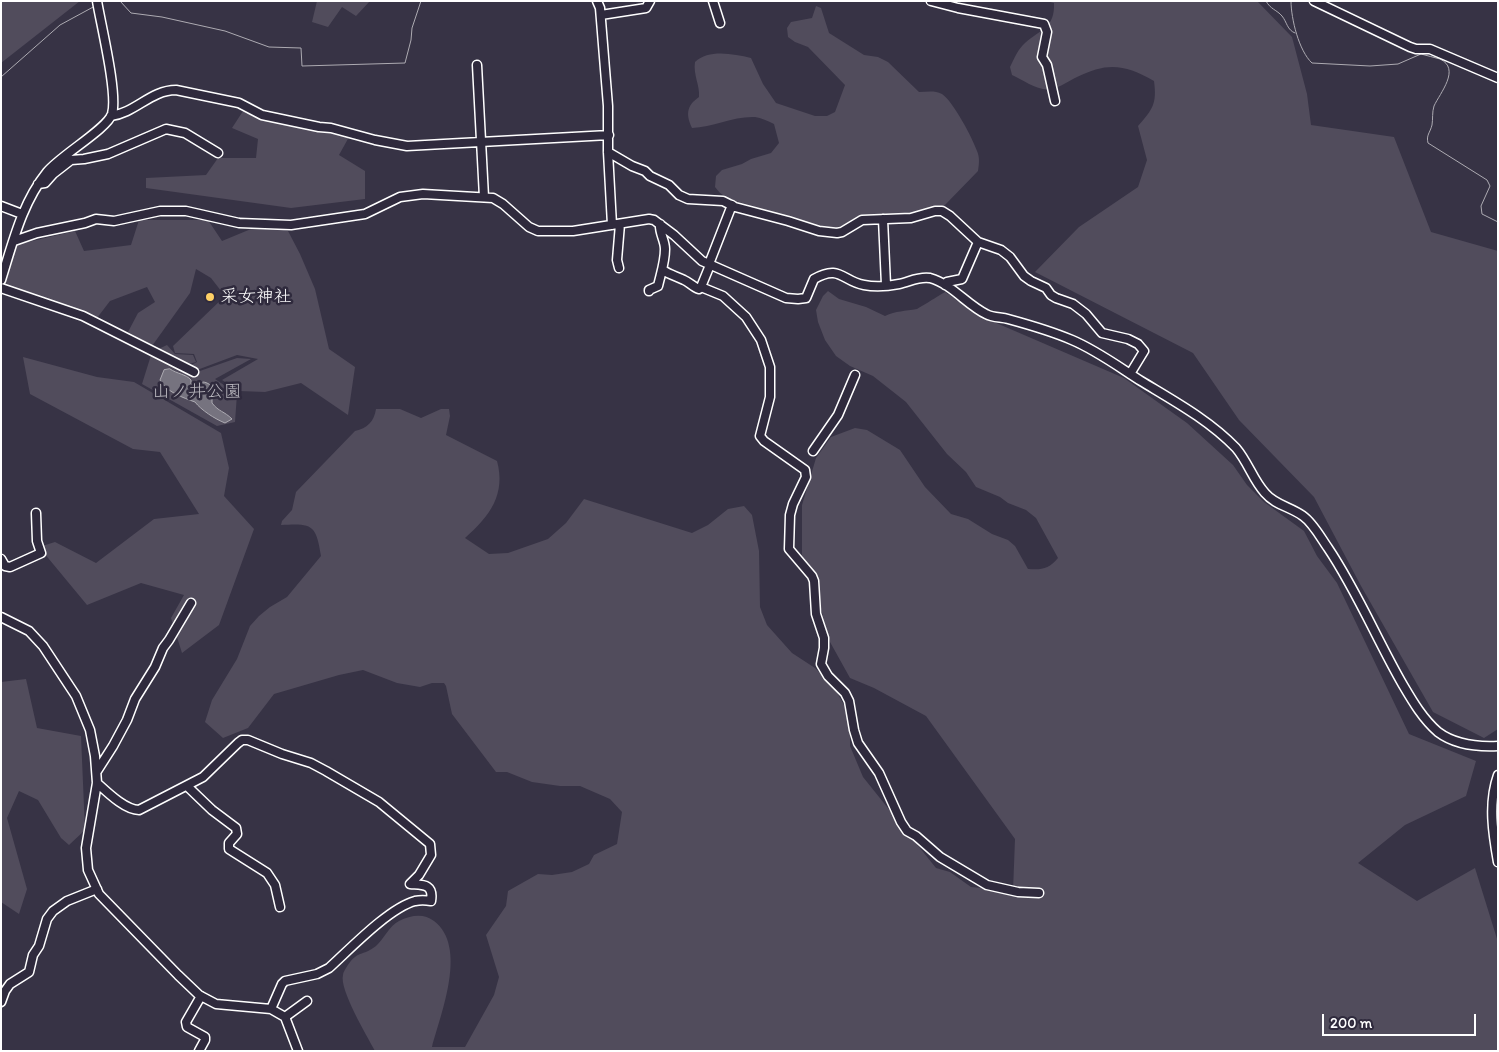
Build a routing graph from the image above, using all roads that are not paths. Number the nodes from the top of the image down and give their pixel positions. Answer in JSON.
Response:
{"nodes":[{"id":1,"x":96,"y":1,"type":"edge"},
{"id":2,"x":597,"y":1,"type":"edge"},
{"id":3,"x":650,"y":1,"type":"edge"},
{"id":4,"x":713,"y":1,"type":"edge"},
{"id":5,"x":931,"y":1,"type":"edge"},
{"id":6,"x":1314,"y":1,"type":"edge"},
{"id":7,"x":601,"y":15,"type":"junction"},
{"id":8,"x":720,"y":22,"type":"dead end"},
{"id":9,"x":477,"y":65,"type":"dead end"},
{"id":10,"x":1498,"y":78,"type":"edge"},
{"id":11,"x":1055,"y":101,"type":"dead end"},
{"id":12,"x":111,"y":116,"type":"junction"},
{"id":13,"x":609,"y":135,"type":"junction"},
{"id":14,"x":481,"y":141,"type":"junction"},
{"id":15,"x":608,"y":152,"type":"junction"},
{"id":16,"x":218,"y":153,"type":"dead end"},
{"id":17,"x":38,"y":184,"type":"junction"},
{"id":18,"x":484,"y":197,"type":"junction"},
{"id":19,"x":732,"y":205,"type":"junction"},
{"id":20,"x":1,"y":206,"type":"edge"},
{"id":21,"x":22,"y":214,"type":"junction"},
{"id":22,"x":883,"y":219,"type":"junction"},
{"id":23,"x":660,"y":224,"type":"junction"},
{"id":24,"x":616,"y":225,"type":"junction"},
{"id":25,"x":14,"y":241,"type":"junction"},
{"id":26,"x":978,"y":242,"type":"junction"},
{"id":27,"x":709,"y":264,"type":"junction"},
{"id":28,"x":619,"y":268,"type":"dead end"},
{"id":29,"x":663,"y":270,"type":"junction"},
{"id":30,"x":1,"y":280,"type":"edge"},
{"id":31,"x":886,"y":285,"type":"junction"},
{"id":32,"x":945,"y":285,"type":"junction"},
{"id":33,"x":1,"y":288,"type":"edge"},
{"id":34,"x":699,"y":289,"type":"dead end"},
{"id":35,"x":649,"y":291,"type":"dead end"},
{"id":36,"x":194,"y":372,"type":"dead end"},
{"id":37,"x":1130,"y":374,"type":"junction"},
{"id":38,"x":855,"y":375,"type":"dead end"},
{"id":39,"x":813,"y":451,"type":"dead end"},
{"id":40,"x":36,"y":512,"type":"dead end"},
{"id":41,"x":1,"y":559,"type":"edge"},
{"id":42,"x":191,"y":603,"type":"dead end"},
{"id":43,"x":1,"y":617,"type":"edge"},
{"id":44,"x":1498,"y":746,"type":"edge"},
{"id":45,"x":97,"y":771,"type":"junction"},
{"id":46,"x":1498,"y":775,"type":"edge"},
{"id":47,"x":97,"y":783,"type":"junction"},
{"id":48,"x":187,"y":786,"type":"junction"},
{"id":49,"x":1498,"y":862,"type":"edge"},
{"id":50,"x":96,"y":889,"type":"junction"},
{"id":51,"x":1039,"y":893,"type":"dead end"},
{"id":52,"x":280,"y":907,"type":"dead end"},
{"id":53,"x":201,"y":996,"type":"junction"},
{"id":54,"x":307,"y":1001,"type":"dead end"},
{"id":55,"x":1,"y":1002,"type":"edge"},
{"id":56,"x":271,"y":1009,"type":"junction"},
{"id":57,"x":285,"y":1017,"type":"junction"},
{"id":58,"x":199,"y":1051,"type":"edge"},
{"id":59,"x":298,"y":1051,"type":"edge"}],
"edges":[{"from":1,"to":12,"type":"street"},
{"from":2,"to":7,"type":"street"},
{"from":3,"to":7,"type":"street"},
{"from":4,"to":8,"type":"street"},
{"from":5,"to":11,"type":"street"},
{"from":6,"to":10,"type":"street"},
{"from":7,"to":13,"type":"street"},
{"from":9,"to":14,"type":"street"},
{"from":12,"to":14,"type":"street"},
{"from":12,"to":17,"type":"street"},
{"from":13,"to":14,"type":"street"},
{"from":13,"to":15,"type":"street"},
{"from":14,"to":18,"type":"street"},
{"from":15,"to":19,"type":"street"},
{"from":15,"to":24,"type":"street"},
{"from":16,"to":17,"type":"street"},
{"from":17,"to":21,"type":"street"},
{"from":18,"to":24,"type":"street"},
{"from":18,"to":25,"type":"street"},
{"from":19,"to":22,"type":"street"},
{"from":19,"to":27,"type":"street"},
{"from":20,"to":21,"type":"street"},
{"from":21,"to":25,"type":"street"},
{"from":22,"to":26,"type":"street"},
{"from":22,"to":31,"type":"street"},
{"from":23,"to":24,"type":"street"},
{"from":23,"to":27,"type":"street"},
{"from":23,"to":29,"type":"street"},
{"from":24,"to":28,"type":"street"},
{"from":25,"to":30,"type":"street"},
{"from":26,"to":32,"type":"street"},
{"from":26,"to":37,"type":"street"},
{"from":27,"to":31,"type":"street"},
{"from":27,"to":51,"type":"street"},
{"from":29,"to":34,"type":"street"},
{"from":29,"to":35,"type":"street"},
{"from":31,"to":32,"type":"street"},
{"from":32,"to":37,"type":"street"},
{"from":33,"to":36,"type":"street"},
{"from":37,"to":44,"type":"street"},
{"from":38,"to":39,"type":"street"},
{"from":40,"to":41,"type":"street"},
{"from":42,"to":45,"type":"street"},
{"from":43,"to":45,"type":"street"},
{"from":45,"to":47,"type":"street"},
{"from":46,"to":49,"type":"street"},
{"from":47,"to":48,"type":"street"},
{"from":47,"to":50,"type":"street"},
{"from":48,"to":52,"type":"street"},
{"from":48,"to":56,"type":"street"},
{"from":50,"to":53,"type":"street"},
{"from":50,"to":55,"type":"street"},
{"from":53,"to":56,"type":"street"},
{"from":53,"to":58,"type":"street"},
{"from":54,"to":57,"type":"street"},
{"from":56,"to":57,"type":"street"},
{"from":57,"to":59,"type":"street"}]}
